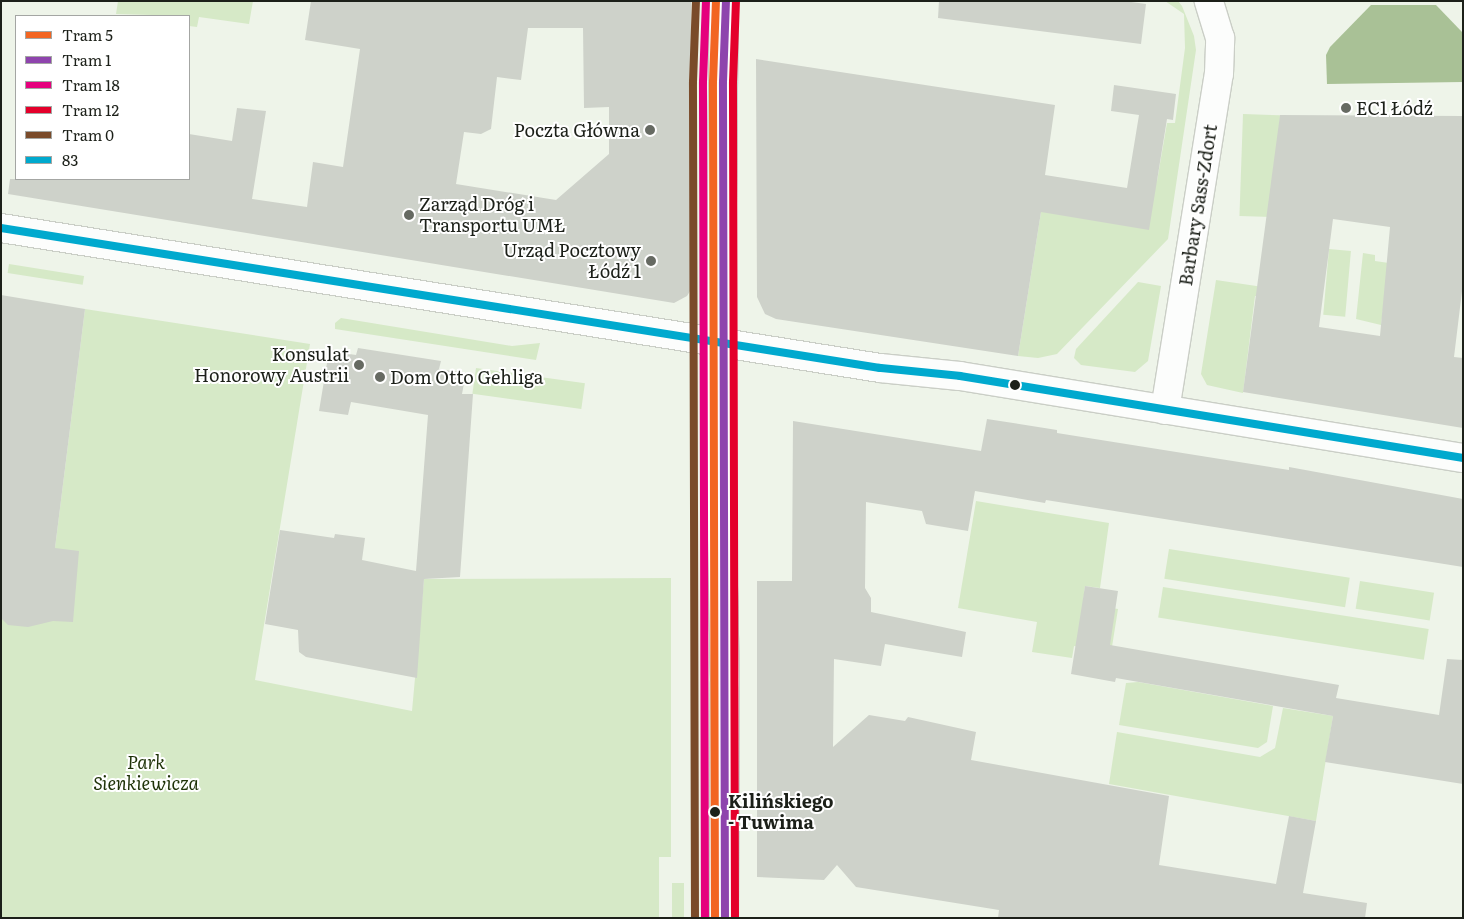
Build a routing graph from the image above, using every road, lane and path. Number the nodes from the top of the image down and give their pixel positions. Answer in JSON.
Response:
{"nodes":[{"id":1,"x":724,"y":1,"type":"edge"},
{"id":2,"x":1209,"y":1,"type":"edge"},
{"id":3,"x":1,"y":228,"type":"edge"},
{"id":4,"x":721,"y":342,"type":"junction"},
{"id":5,"x":1165,"y":410,"type":"junction"},
{"id":6,"x":1463,"y":458,"type":"edge"},
{"id":7,"x":724,"y":918,"type":"edge"}],
"edges":[{"from":1,"to":4,"type":"street"},
{"from":2,"to":5,"type":"street","name":"Barbary Sass-Zdort"},
{"from":3,"to":4,"type":"street"},
{"from":4,"to":5,"type":"street"},
{"from":4,"to":7,"type":"street"},
{"from":5,"to":6,"type":"street"}]}
